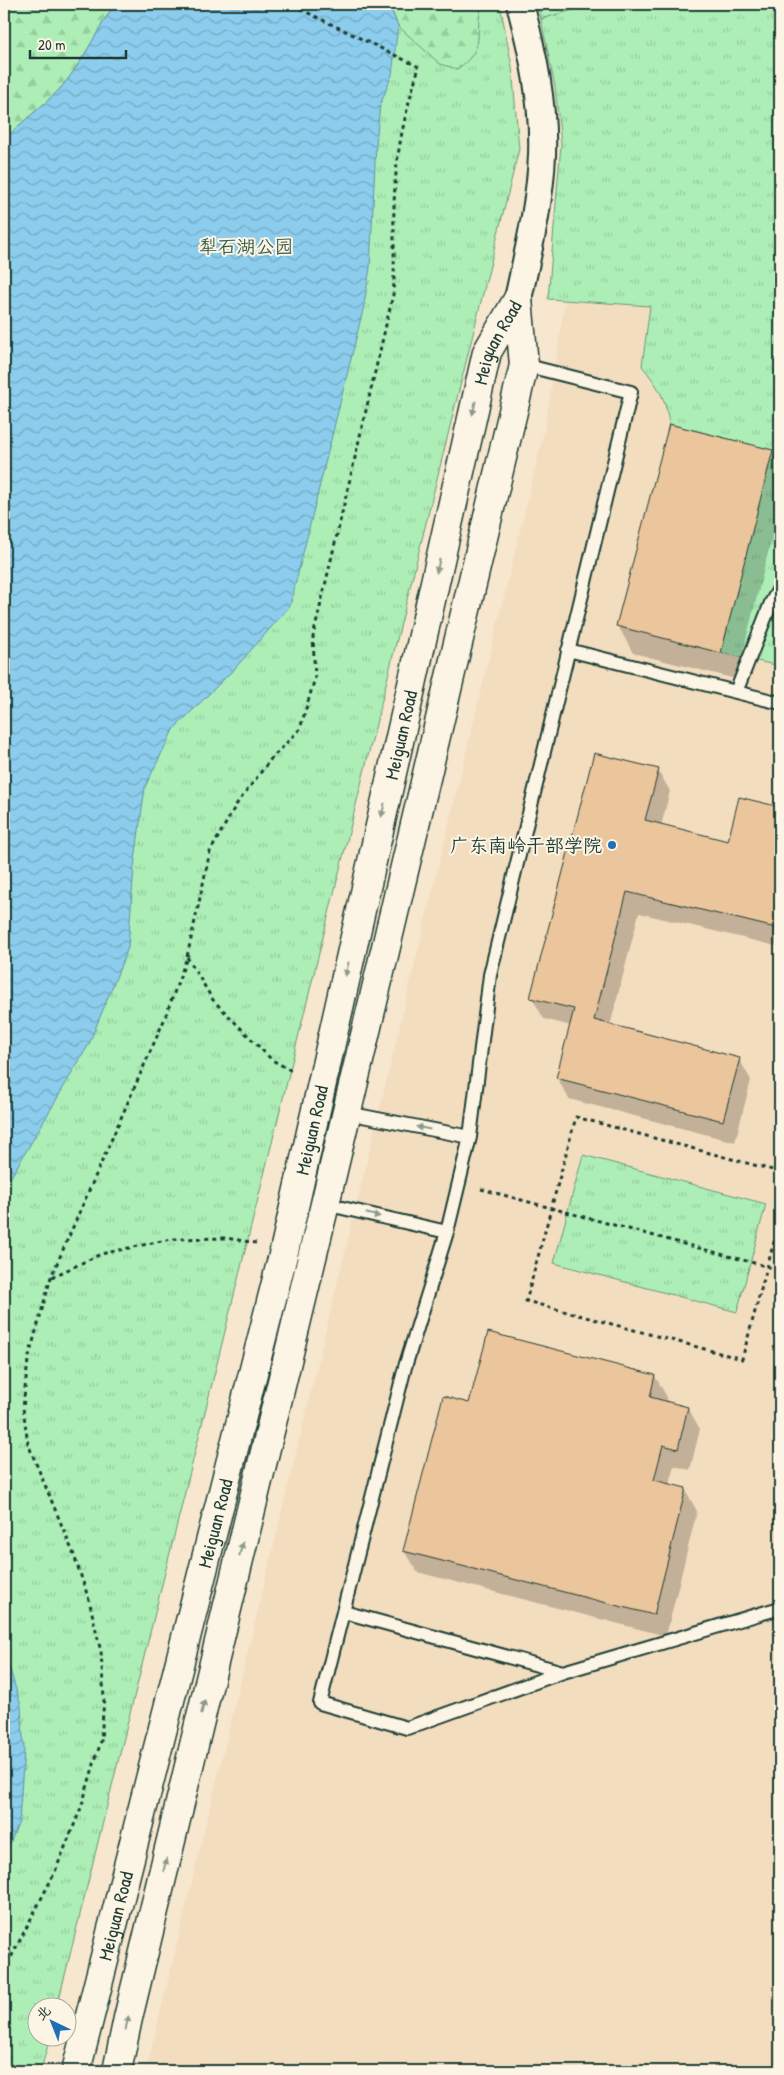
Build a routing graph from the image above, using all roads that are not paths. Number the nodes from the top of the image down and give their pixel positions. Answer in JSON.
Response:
{"nodes":[{"id":1,"x":520,"y":4,"type":"edge"},
{"id":2,"x":518,"y":299,"type":"junction"},
{"id":3,"x":524,"y":364,"type":"junction"},
{"id":4,"x":780,"y":587,"type":"edge"},
{"id":5,"x":568,"y":650,"type":"junction"},
{"id":6,"x":736,"y":692,"type":"junction"},
{"id":7,"x":780,"y":703,"type":"edge"},
{"id":8,"x":346,"y":1113,"type":"junction"},
{"id":9,"x":470,"y":1137,"type":"junction"},
{"id":10,"x":325,"y":1204,"type":"junction"},
{"id":11,"x":447,"y":1232,"type":"junction"},
{"id":12,"x":780,"y":1608,"type":"edge"},
{"id":13,"x":344,"y":1612,"type":"junction"},
{"id":14,"x":563,"y":1672,"type":"junction"},
{"id":15,"x":76,"y":2071,"type":"edge"},
{"id":16,"x":118,"y":2071,"type":"edge"}],
"edges":[{"from":1,"to":2,"type":"street"},
{"from":2,"to":3,"type":"street","name":"Meiguan Road"},
{"from":2,"to":15,"type":"street","name":"Meiguan Road","one_way":true},
{"from":3,"to":5,"type":"lane"},
{"from":3,"to":8,"type":"street","name":"Meiguan Road"},
{"from":4,"to":6,"type":"lane"},
{"from":5,"to":6,"type":"lane"},
{"from":5,"to":9,"type":"lane"},
{"from":6,"to":7,"type":"lane"},
{"from":9,"to":8,"type":"lane","one_way":true},
{"from":8,"to":10,"type":"street","name":"Meiguan Road"},
{"from":9,"to":11,"type":"lane"},
{"from":10,"to":11,"type":"lane","one_way":true},
{"from":16,"to":10,"type":"street","name":"Meiguan Road","one_way":true},
{"from":11,"to":13,"type":"lane"},
{"from":12,"to":14,"type":"lane"},
{"from":13,"to":14,"type":"lane"},
{"from":13,"to":14,"type":"lane"}]}
